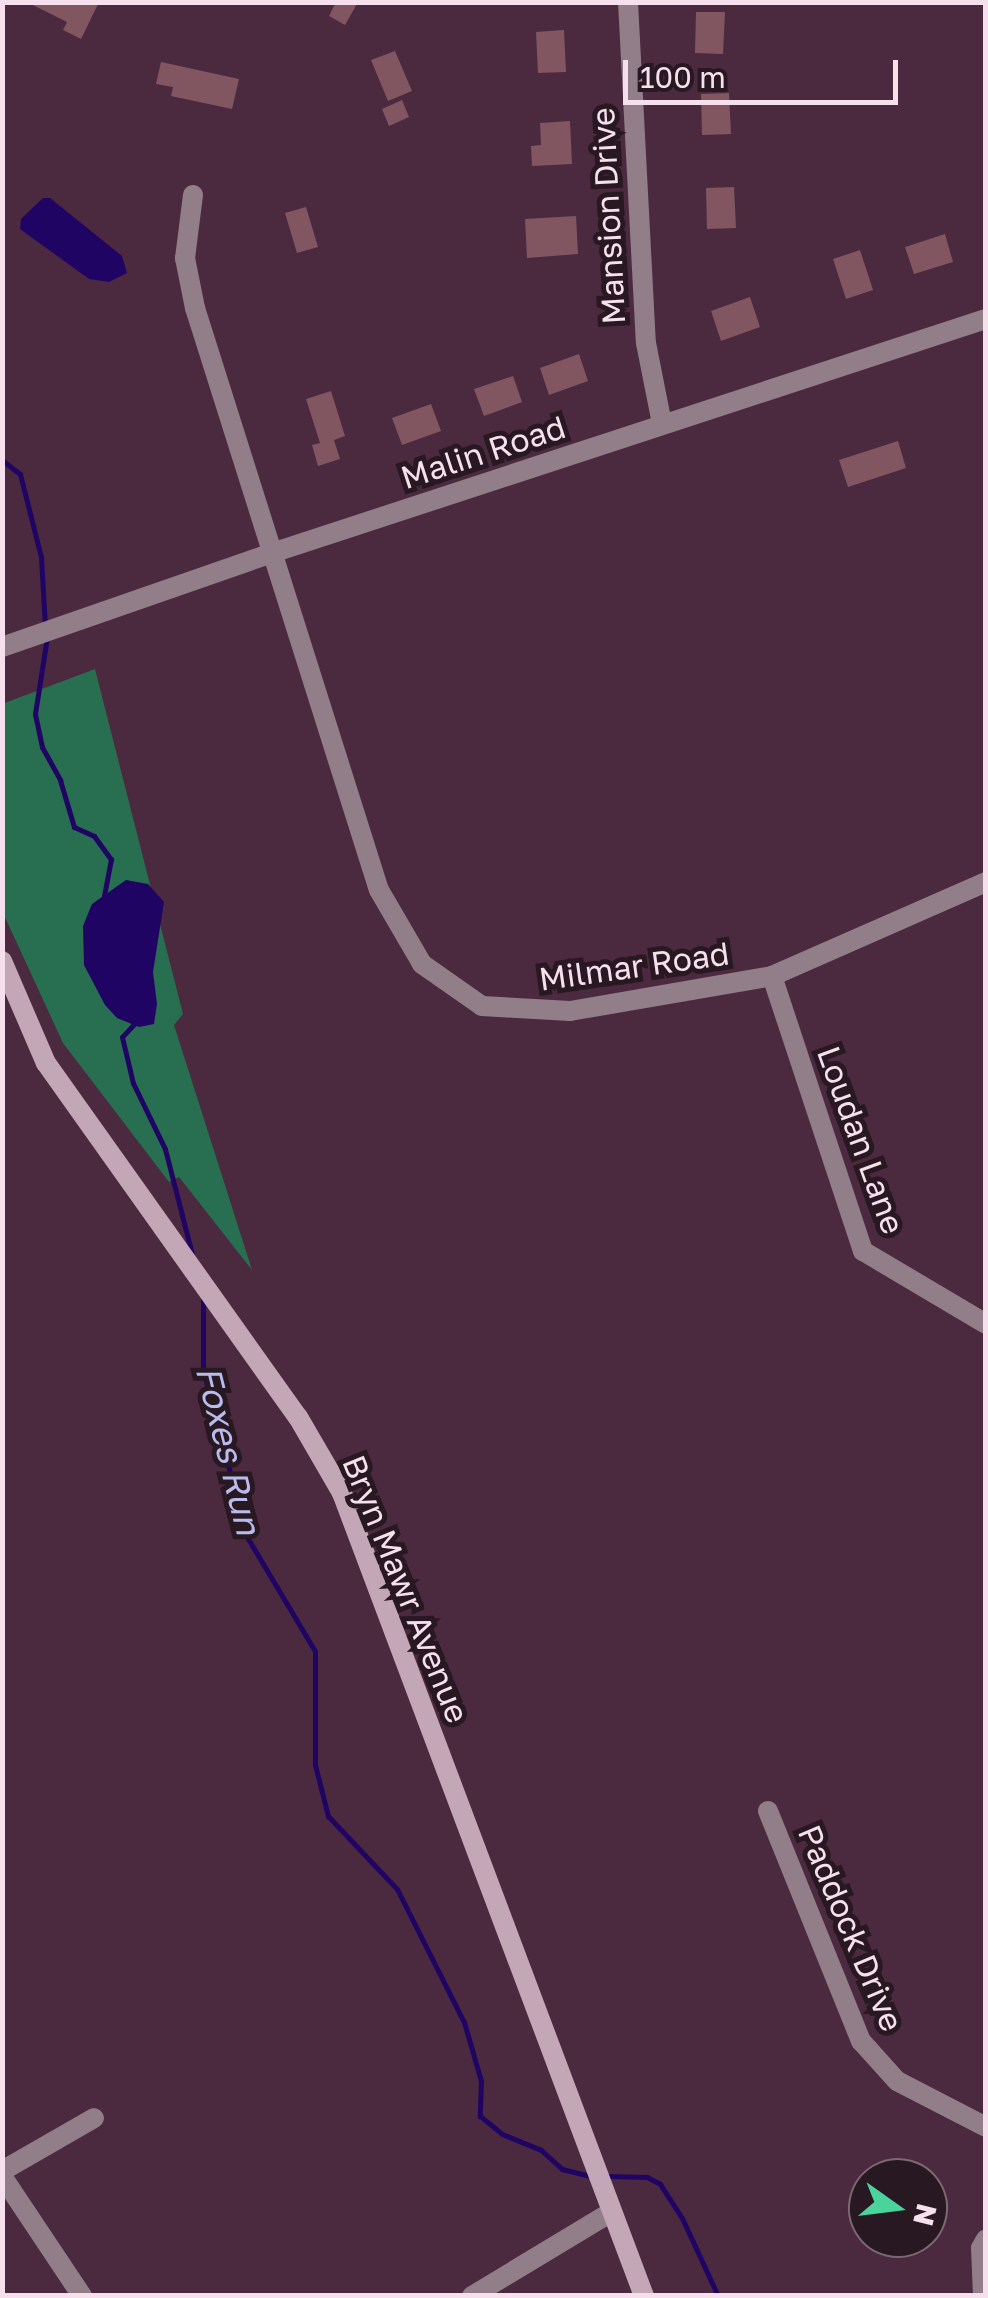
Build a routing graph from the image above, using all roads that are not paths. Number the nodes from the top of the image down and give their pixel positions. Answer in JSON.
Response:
{"nodes":[{"id":1,"x":628,"y":2,"type":"edge"},
{"id":2,"x":192,"y":195,"type":"dead end"},
{"id":3,"x":986,"y":319,"type":"edge"},
{"id":4,"x":662,"y":424,"type":"junction"},
{"id":5,"x":272,"y":553,"type":"junction"},
{"id":6,"x":2,"y":647,"type":"edge"},
{"id":7,"x":986,"y":882,"type":"edge"},
{"id":8,"x":2,"y":961,"type":"edge"},
{"id":9,"x":772,"y":976,"type":"junction"},
{"id":10,"x":986,"y":1324,"type":"edge"},
{"id":11,"x":768,"y":1812,"type":"dead end"},
{"id":12,"x":94,"y":2118,"type":"dead end"},
{"id":13,"x":986,"y":2127,"type":"edge"},
{"id":14,"x":2,"y":2174,"type":"edge"},
{"id":15,"x":611,"y":2212,"type":"junction"},
{"id":16,"x":986,"y":2239,"type":"edge"},
{"id":17,"x":82,"y":2296,"type":"edge"},
{"id":18,"x":472,"y":2296,"type":"edge"},
{"id":19,"x":644,"y":2296,"type":"edge"},
{"id":20,"x":984,"y":2296,"type":"edge"}],
"edges":[{"from":1,"to":4,"type":"street","name":"Mansion Drive"},
{"from":2,"to":5,"type":"street","name":"Milmar Road"},
{"from":3,"to":4,"type":"street","name":"Malin Road"},
{"from":4,"to":5,"type":"street","name":"Malin Road"},
{"from":5,"to":6,"type":"street","name":"Malin Road"},
{"from":5,"to":9,"type":"street","name":"Milmar Road"},
{"from":7,"to":9,"type":"street","name":"Milmar Road"},
{"from":8,"to":15,"type":"main road","name":"Bryn Mawr Avenue"},
{"from":9,"to":10,"type":"street","name":"Loudan Lane"},
{"from":11,"to":13,"type":"street","name":"Paddock Drive"},
{"from":12,"to":14,"type":"street"},
{"from":14,"to":17,"type":"street"},
{"from":15,"to":18,"type":"street"},
{"from":15,"to":19,"type":"main road","name":"Bryn Mawr Avenue"},
{"from":16,"to":20,"type":"street"}]}
